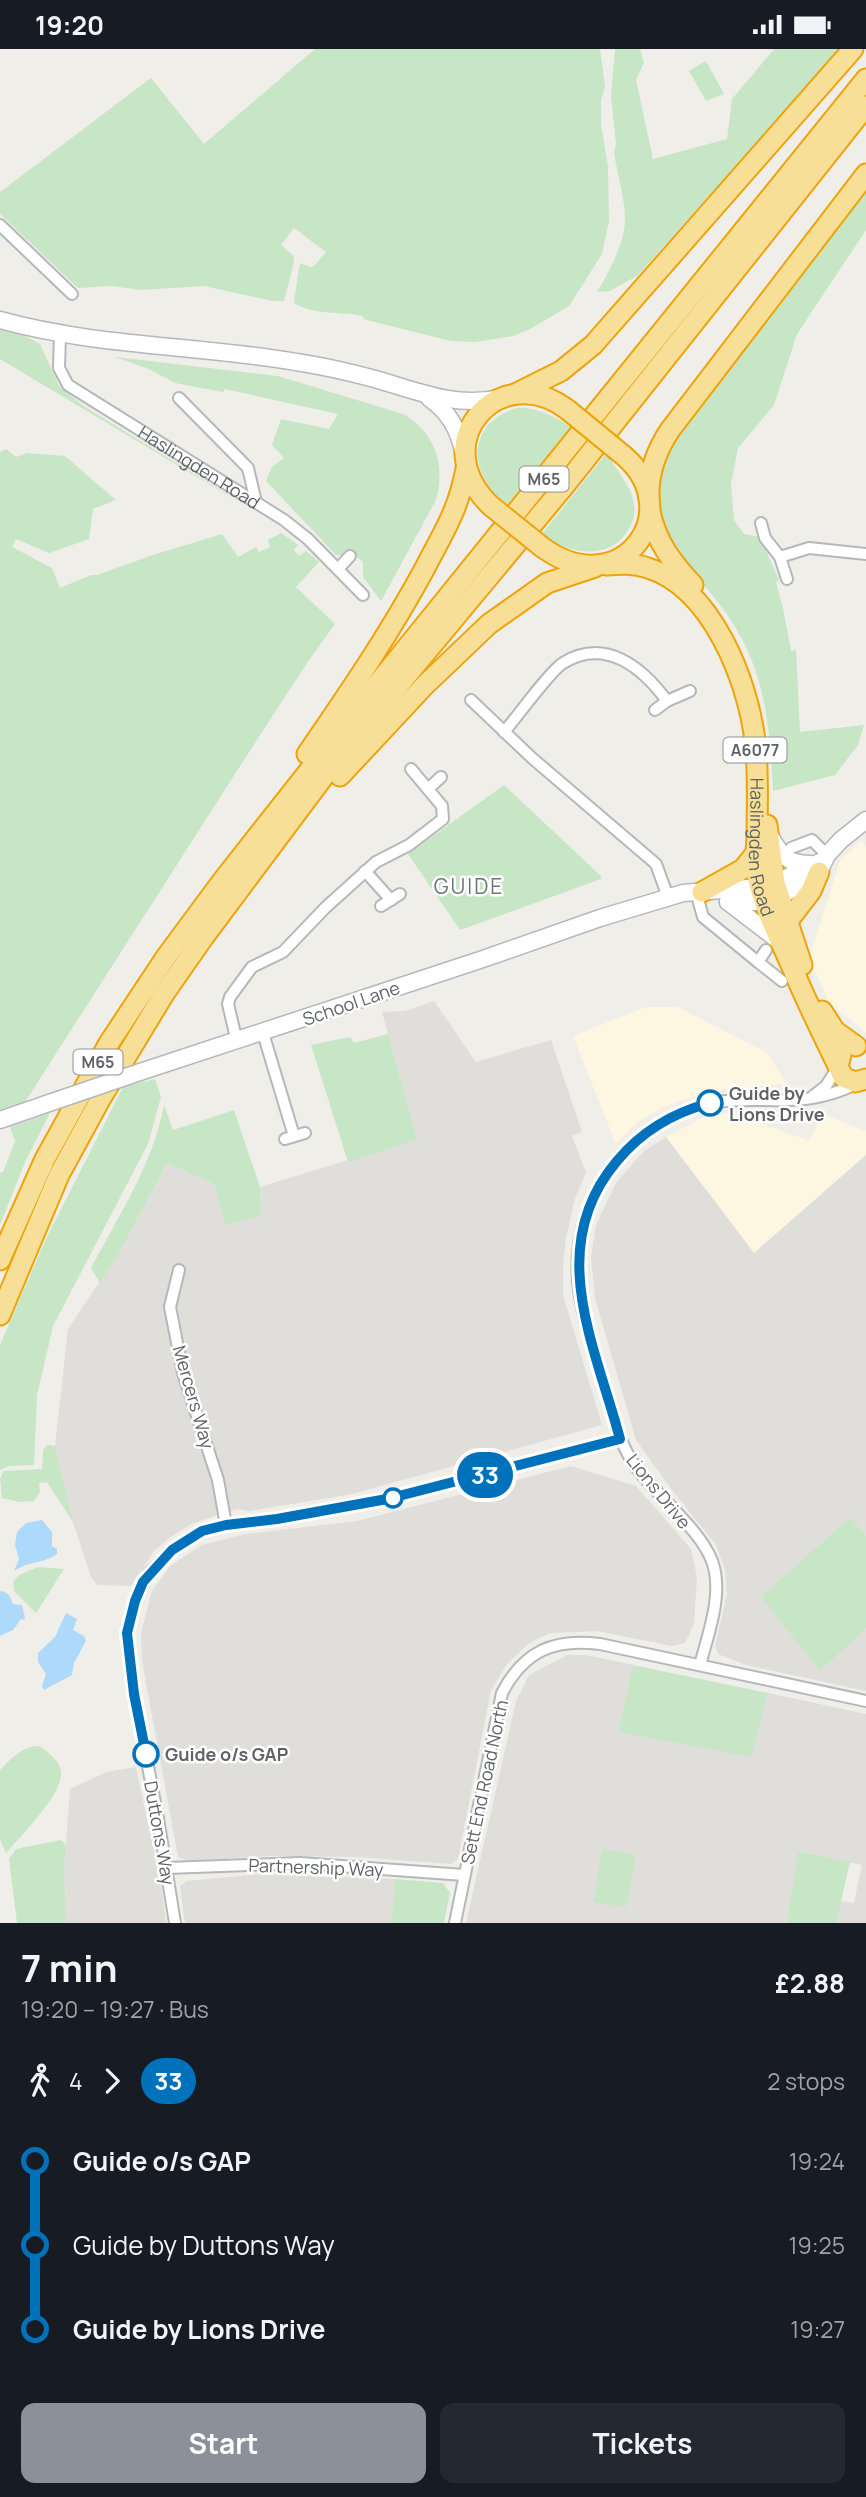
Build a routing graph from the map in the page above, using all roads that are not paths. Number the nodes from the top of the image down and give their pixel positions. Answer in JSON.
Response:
{"nodes":[{"id":1,"x":853,"y":49,"type":"edge"},
{"id":2,"x":866,"y":79,"type":"edge"},
{"id":3,"x":866,"y":106,"type":"edge"},
{"id":4,"x":866,"y":174,"type":"edge"},
{"id":5,"x":0,"y":225,"type":"edge"},
{"id":6,"x":72,"y":294,"type":"dead end"},
{"id":7,"x":0,"y":320,"type":"edge"},
{"id":8,"x":60,"y":334,"type":"junction"},
{"id":9,"x":421,"y":394,"type":"junction"},
{"id":10,"x":507,"y":396,"type":"junction"},
{"id":11,"x":179,"y":398,"type":"dead end"},
{"id":12,"x":465,"y":462,"type":"junction"},
{"id":13,"x":256,"y":502,"type":"junction"},
{"id":14,"x":650,"y":505,"type":"junction"},
{"id":15,"x":761,"y":523,"type":"dead end"},
{"id":16,"x":866,"y":554,"type":"edge"},
{"id":17,"x":350,"y":556,"type":"dead end"},
{"id":18,"x":780,"y":557,"type":"junction"},
{"id":19,"x":601,"y":566,"type":"junction"},
{"id":20,"x":338,"y":569,"type":"junction"},
{"id":21,"x":787,"y":579,"type":"dead end"},
{"id":22,"x":363,"y":595,"type":"dead end"},
{"id":23,"x":690,"y":691,"type":"dead end"},
{"id":24,"x":471,"y":700,"type":"dead end"},
{"id":25,"x":667,"y":701,"type":"junction"},
{"id":26,"x":654,"y":711,"type":"dead end"},
{"id":27,"x":504,"y":732,"type":"junction"},
{"id":28,"x":411,"y":769,"type":"dead end"},
{"id":29,"x":441,"y":777,"type":"dead end"},
{"id":30,"x":428,"y":789,"type":"junction"},
{"id":31,"x":866,"y":820,"type":"edge"},
{"id":32,"x":767,"y":831,"type":"junction"},
{"id":33,"x":791,"y":848,"type":"dead end"},
{"id":34,"x":756,"y":853,"type":"junction"},
{"id":35,"x":821,"y":862,"type":"junction"},
{"id":36,"x":365,"y":871,"type":"junction"},
{"id":37,"x":223,"y":880,"type":"junction"},
{"id":38,"x":770,"y":891,"type":"junction"},
{"id":39,"x":699,"y":892,"type":"junction"},
{"id":40,"x":668,"y":897,"type":"junction"},
{"id":41,"x":390,"y":900,"type":"dead end"},
{"id":42,"x":728,"y":902,"type":"junction"},
{"id":43,"x":788,"y":921,"type":"junction"},
{"id":44,"x":203,"y":938,"type":"junction"},
{"id":45,"x":773,"y":946,"type":"junction"},
{"id":46,"x":758,"y":962,"type":"junction"},
{"id":47,"x":782,"y":981,"type":"dead end"},
{"id":48,"x":262,"y":1033,"type":"junction"},
{"id":49,"x":237,"y":1042,"type":"junction"},
{"id":50,"x":861,"y":1046,"type":"edge"},
{"id":51,"x":838,"y":1066,"type":"junction"},
{"id":52,"x":863,"y":1081,"type":"edge"},
{"id":53,"x":811,"y":1097,"type":"junction"},
{"id":54,"x":0,"y":1120,"type":"edge"},
{"id":55,"x":295,"y":1136,"type":"dead end"},
{"id":56,"x":0,"y":1260,"type":"edge"},
{"id":57,"x":179,"y":1270,"type":"dead end"},
{"id":58,"x":0,"y":1315,"type":"edge"},
{"id":59,"x":620,"y":1439,"type":"junction"},
{"id":60,"x":226,"y":1525,"type":"junction"},
{"id":61,"x":700,"y":1665,"type":"junction"},
{"id":62,"x":866,"y":1701,"type":"edge"},
{"id":63,"x":167,"y":1868,"type":"junction"},
{"id":64,"x":464,"y":1875,"type":"junction"},
{"id":65,"x":175,"y":1923,"type":"edge"},
{"id":66,"x":455,"y":1923,"type":"edge"}],
"edges":[{"from":1,"to":10,"type":"highway"},
{"from":2,"to":37,"type":"highway","number":"M65"},
{"from":3,"to":44,"type":"highway","number":"M65"},
{"from":4,"to":14,"type":"highway"},
{"from":5,"to":6,"type":"street"},
{"from":7,"to":8,"type":"main road"},
{"from":8,"to":9,"type":"main road"},
{"from":8,"to":13,"type":"street","name":"Haslingden Road"},
{"from":9,"to":10,"type":"main road"},
{"from":9,"to":12,"type":"main road"},
{"from":10,"to":12,"type":"highway"},
{"from":10,"to":14,"type":"highway","number":"A6077","bridge":true},
{"from":11,"to":13,"type":"street"},
{"from":12,"to":19,"type":"highway","number":"A6077","bridge":true},
{"from":12,"to":37,"type":"highway"},
{"from":13,"to":20,"type":"street","name":"Haslingden Road"},
{"from":14,"to":19,"type":"highway"},
{"from":14,"to":32,"type":"highway","name":"Haslingden Road","number":"A6077"},
{"from":15,"to":18,"type":"street"},
{"from":16,"to":18,"type":"street"},
{"from":17,"to":20,"type":"street"},
{"from":18,"to":21,"type":"street"},
{"from":19,"to":34,"type":"highway","name":"Haslingden Road","number":"A6077"},
{"from":19,"to":44,"type":"highway"},
{"from":20,"to":22,"type":"street","name":"Haslingden Road"},
{"from":23,"to":25,"type":"street"},
{"from":24,"to":27,"type":"street"},
{"from":25,"to":26,"type":"street"},
{"from":25,"to":27,"type":"street"},
{"from":27,"to":40,"type":"street"},
{"from":28,"to":30,"type":"street"},
{"from":29,"to":30,"type":"street"},
{"from":30,"to":36,"type":"street"},
{"from":31,"to":35,"type":"main road"},
{"from":32,"to":35,"type":"main road"},
{"from":32,"to":38,"type":"highway","name":"Haslingden Road","number":"A6077"},
{"from":33,"to":35,"type":"street"},
{"from":34,"to":38,"type":"highway","name":"Haslingden Road","number":"A6077"},
{"from":34,"to":39,"type":"highway"},
{"from":35,"to":38,"type":"main road"},
{"from":35,"to":43,"type":"highway"},
{"from":36,"to":41,"type":"street"},
{"from":36,"to":49,"type":"street"},
{"from":37,"to":56,"type":"highway","number":"M65"},
{"from":38,"to":39,"type":"main road","name":"School Lane"},
{"from":38,"to":42,"type":"main road"},
{"from":38,"to":43,"type":"highway","name":"Haslingden Road","number":"A6077"},
{"from":38,"to":45,"type":"highway","name":"Haslingden Road","number":"A6077"},
{"from":39,"to":40,"type":"main road","name":"School Lane"},
{"from":39,"to":42,"type":"main road"},
{"from":39,"to":46,"type":"street"},
{"from":40,"to":48,"type":"main road","name":"School Lane"},
{"from":42,"to":45,"type":"main road"},
{"from":43,"to":50,"type":"highway","name":"Haslingden Road","number":"A6077"},
{"from":44,"to":58,"type":"highway","number":"M65"},
{"from":45,"to":46,"type":"street"},
{"from":45,"to":51,"type":"highway","name":"Haslingden Road","number":"A6077"},
{"from":46,"to":47,"type":"street"},
{"from":48,"to":49,"type":"main road","name":"School Lane"},
{"from":48,"to":55,"type":"street"},
{"from":49,"to":54,"type":"main road","name":"School Lane","bridge":true},
{"from":50,"to":51,"type":"highway","number":"A6077"},
{"from":51,"to":52,"type":"highway"},
{"from":51,"to":53,"type":"street"},
{"from":52,"to":53,"type":"street","name":"Lions Drive"},
{"from":53,"to":59,"type":"street","name":"Lions Drive"},
{"from":57,"to":60,"type":"street","name":"Mercers Way"},
{"from":59,"to":60,"type":"street","name":"Duttons Way"},
{"from":59,"to":61,"type":"street","name":"Lions Drive"},
{"from":60,"to":63,"type":"street","name":"Duttons Way"},
{"from":61,"to":62,"type":"street","name":"Sett End Road North"},
{"from":61,"to":64,"type":"street","name":"Sett End Road North"},
{"from":63,"to":64,"type":"street","name":"Partnership Way"},
{"from":63,"to":65,"type":"street","name":"Duttons Way"},
{"from":64,"to":66,"type":"street","name":"Sett End Road North"}]}
